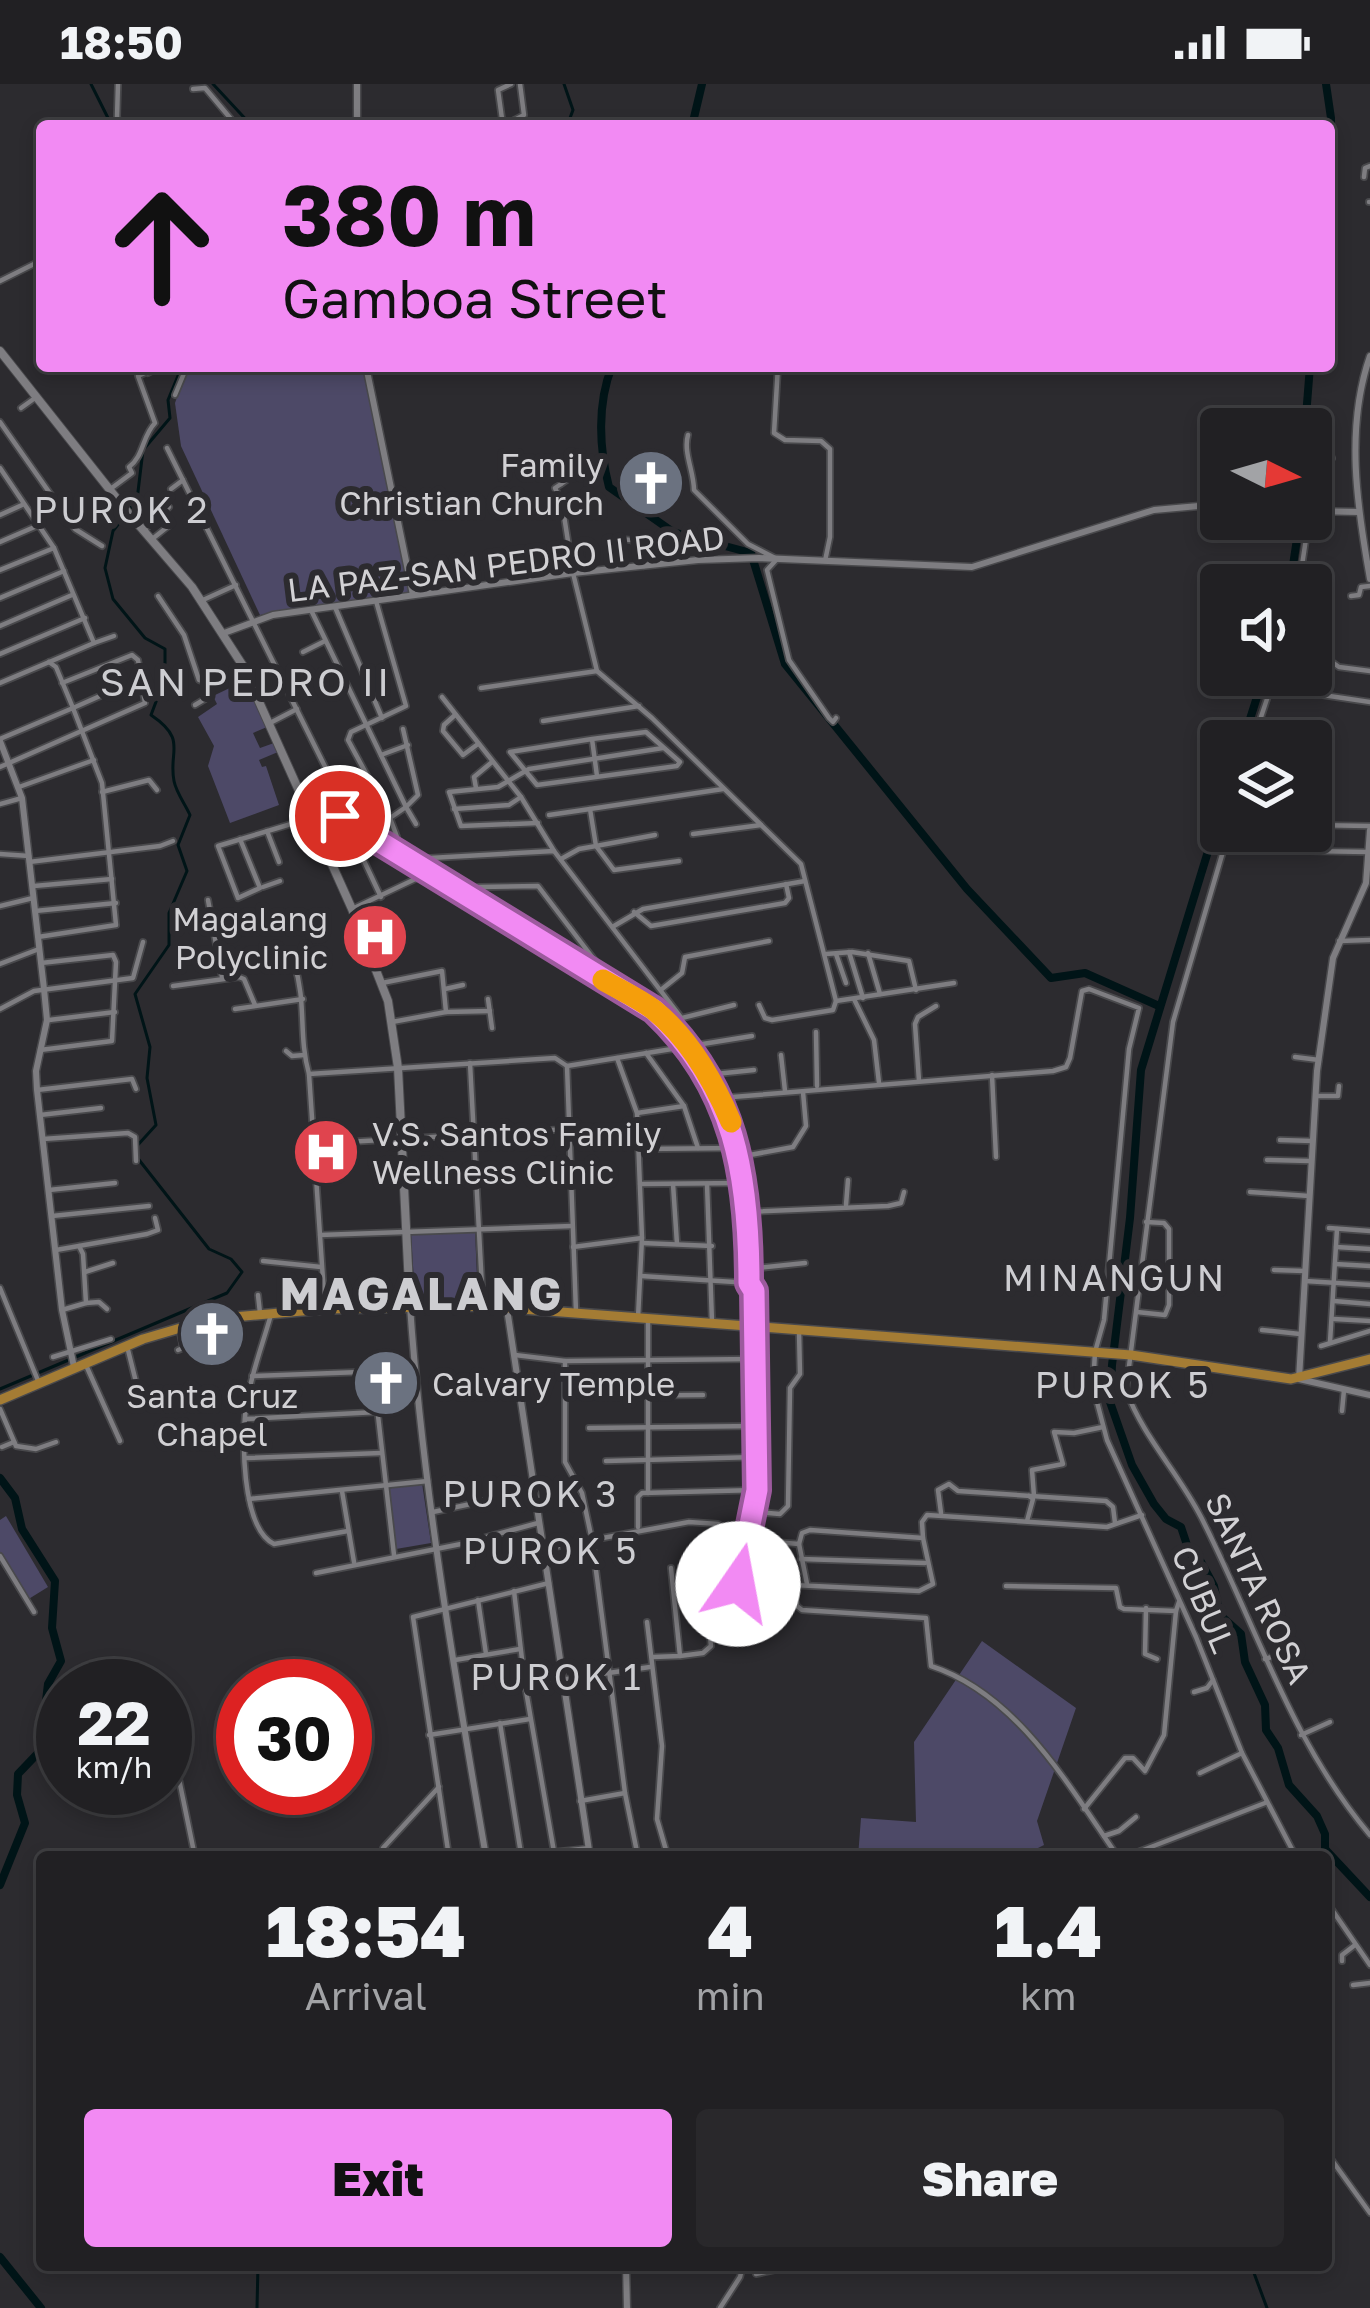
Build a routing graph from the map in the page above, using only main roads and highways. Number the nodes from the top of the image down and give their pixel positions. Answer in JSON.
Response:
{"nodes":[{"id":1,"x":0,"y":351,"type":"edge"},
{"id":2,"x":410,"y":1306,"type":"junction"},
{"id":3,"x":1370,"y":1359,"type":"edge"},
{"id":4,"x":0,"y":1405,"type":"edge"}],
"edges":[{"from":1,"to":2,"type":"main road"},
{"from":2,"to":3,"type":"main road"},
{"from":2,"to":4,"type":"main road"}]}
